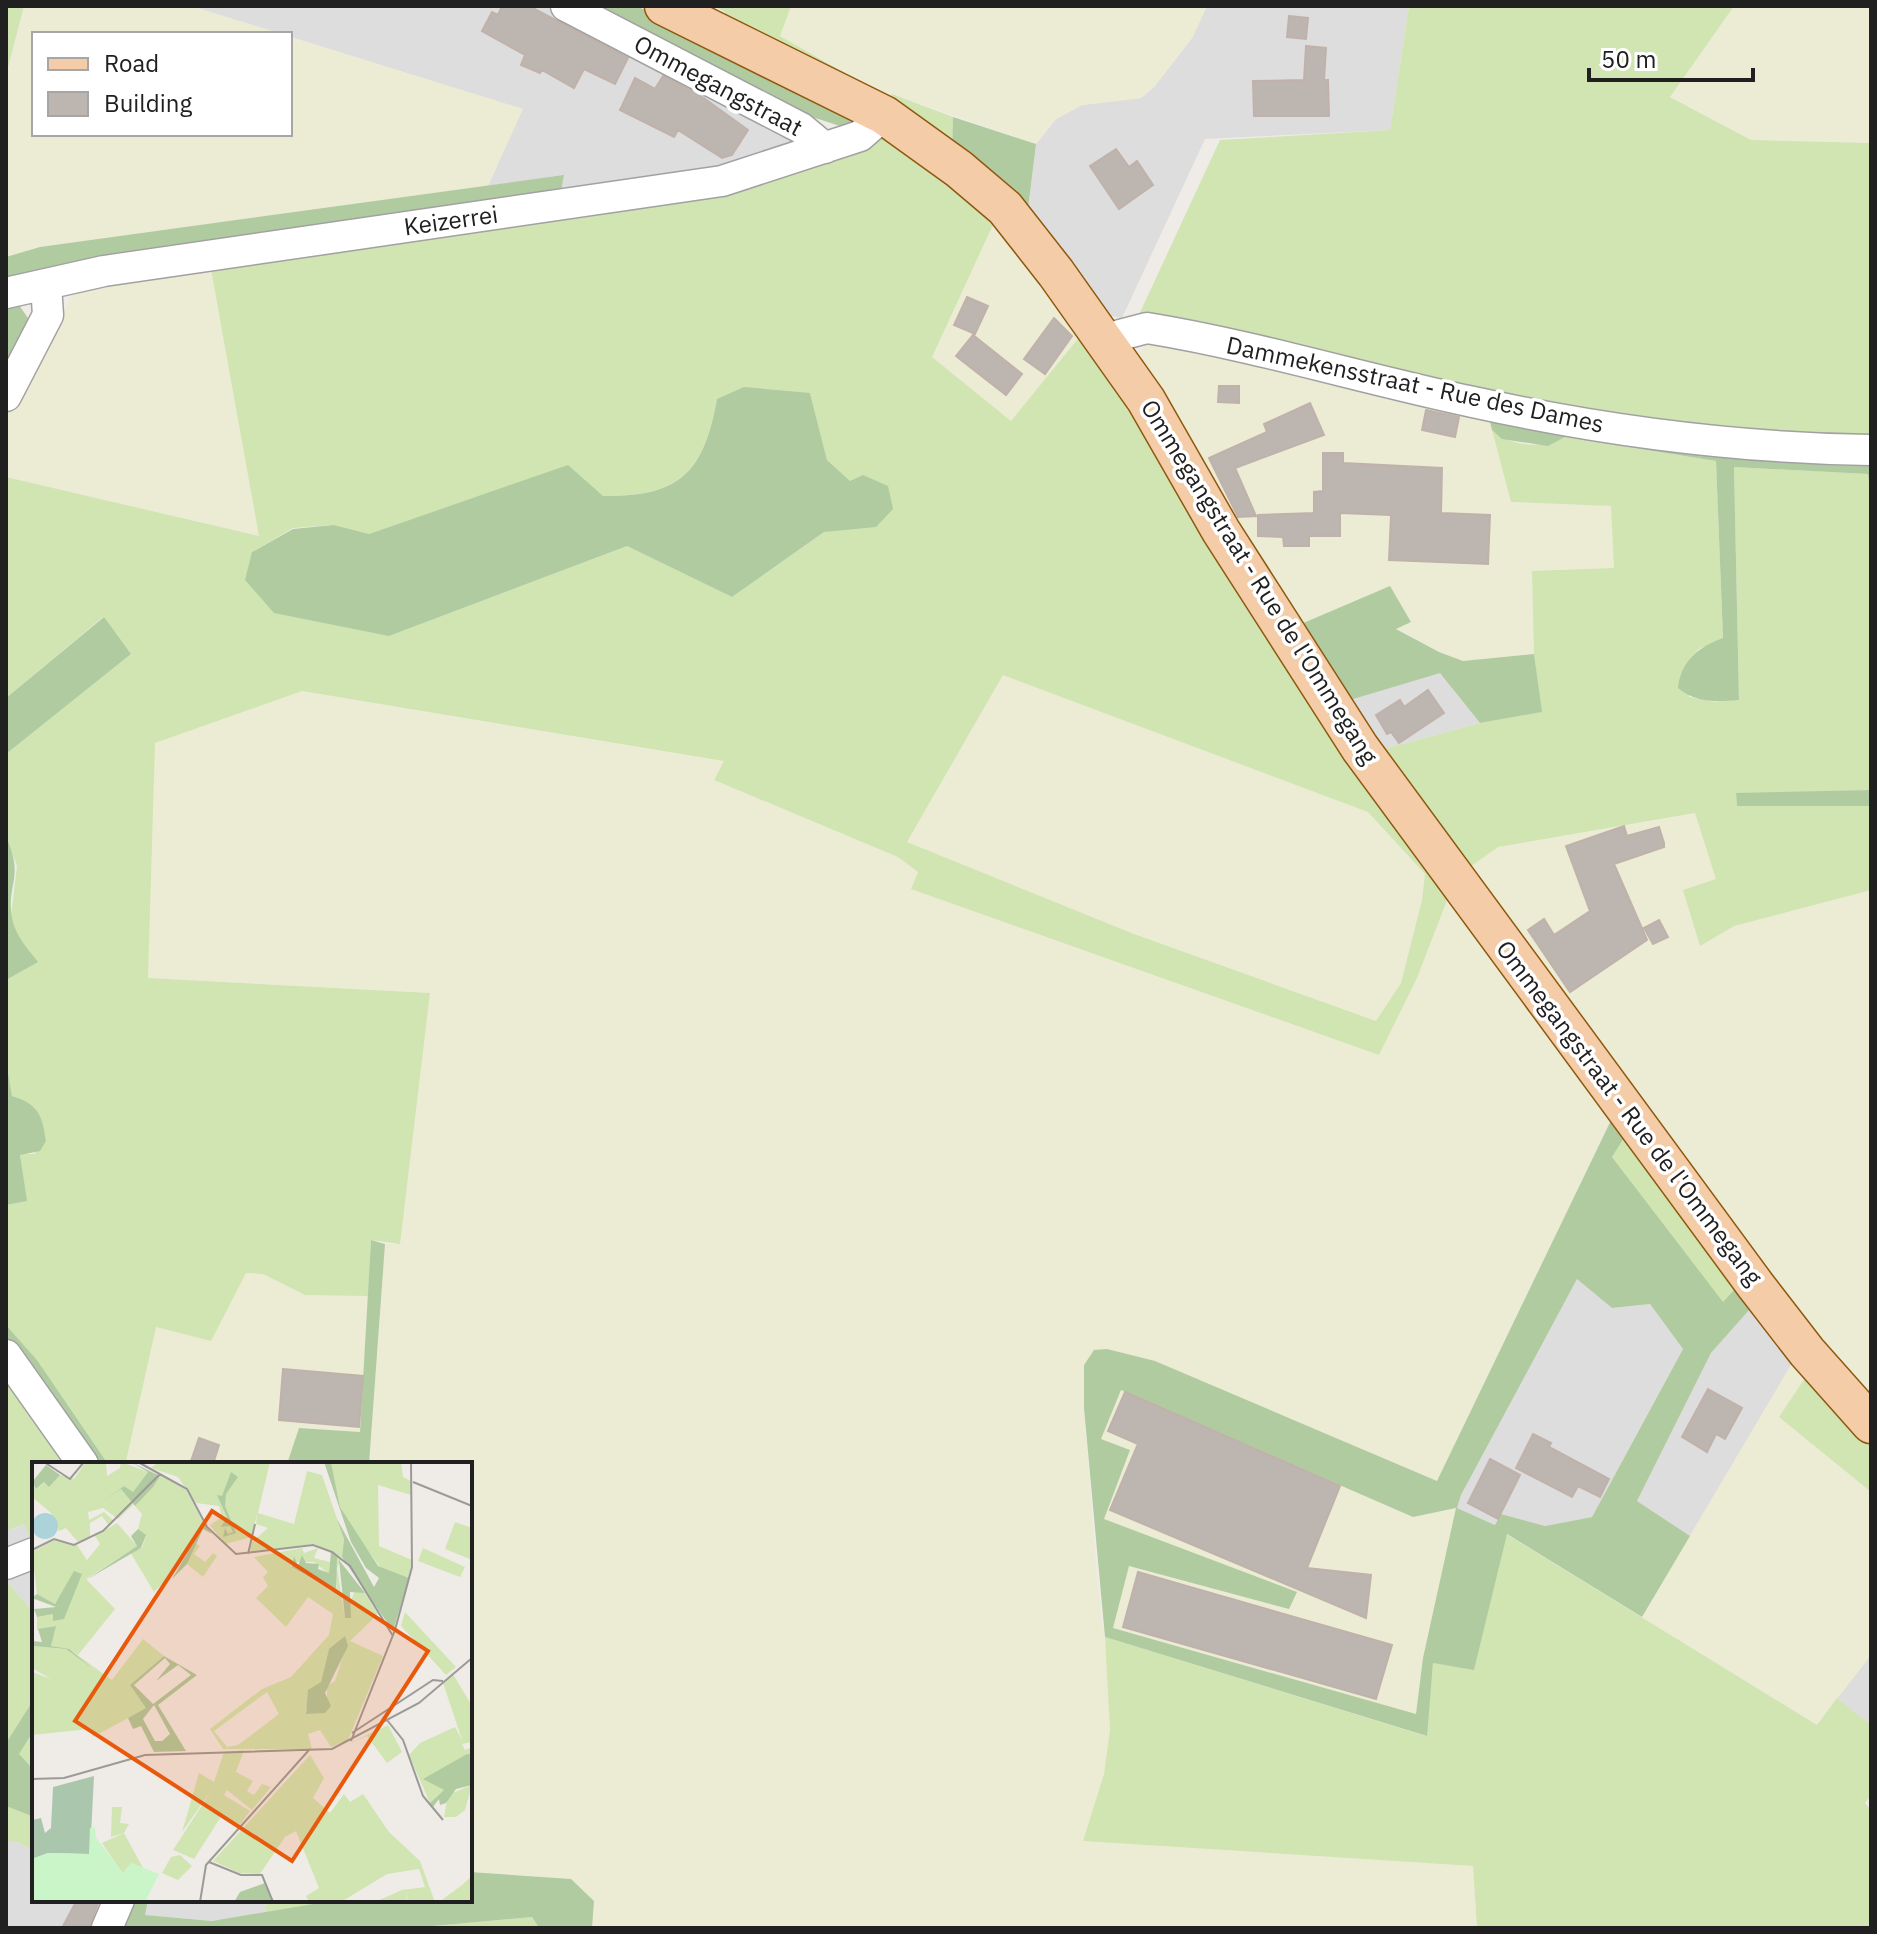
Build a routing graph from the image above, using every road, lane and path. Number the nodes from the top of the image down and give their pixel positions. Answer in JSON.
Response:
{"nodes":[{"id":1,"x":566,"y":6,"type":"edge"},
{"id":2,"x":664,"y":6,"type":"edge"},
{"id":3,"x":884,"y":115,"type":"junction"},
{"id":4,"x":825,"y":148,"type":"junction"},
{"id":5,"x":46,"y":285,"type":"junction"},
{"id":6,"x":6,"y":293,"type":"edge"},
{"id":7,"x":1107,"y":345,"type":"junction"},
{"id":8,"x":6,"y":396,"type":"edge"},
{"id":9,"x":1871,"y":450,"type":"edge"},
{"id":10,"x":6,"y":1355,"type":"edge"},
{"id":11,"x":1871,"y":1424,"type":"edge"},
{"id":12,"x":82,"y":1462,"type":"edge"},
{"id":13,"x":32,"y":1554,"type":"edge"},
{"id":14,"x":6,"y":1564,"type":"edge"},
{"id":15,"x":118,"y":1902,"type":"edge"},
{"id":16,"x":107,"y":1928,"type":"edge"}],
"edges":[{"from":1,"to":4,"type":"street","name":"Ommegangstraat"},
{"from":2,"to":3,"type":"main road","name":"Ommegangstraat - Rue de l'Ommegang"},
{"from":3,"to":4,"type":"street","name":"Keizerrei"},
{"from":3,"to":7,"type":"main road","name":"Ommegangstraat - Rue de l'Ommegang"},
{"from":4,"to":5,"type":"street","name":"Keizerrei"},
{"from":5,"to":6,"type":"street","name":"Keizerrei"},
{"from":5,"to":8,"type":"street"},
{"from":7,"to":9,"type":"street","name":"Dammekensstraat - Rue des Dames"},
{"from":7,"to":11,"type":"main road","name":"Ommegangstraat - Rue de l'Ommegang"},
{"from":10,"to":12,"type":"street"},
{"from":13,"to":14,"type":"street"},
{"from":15,"to":16,"type":"street"}]}
